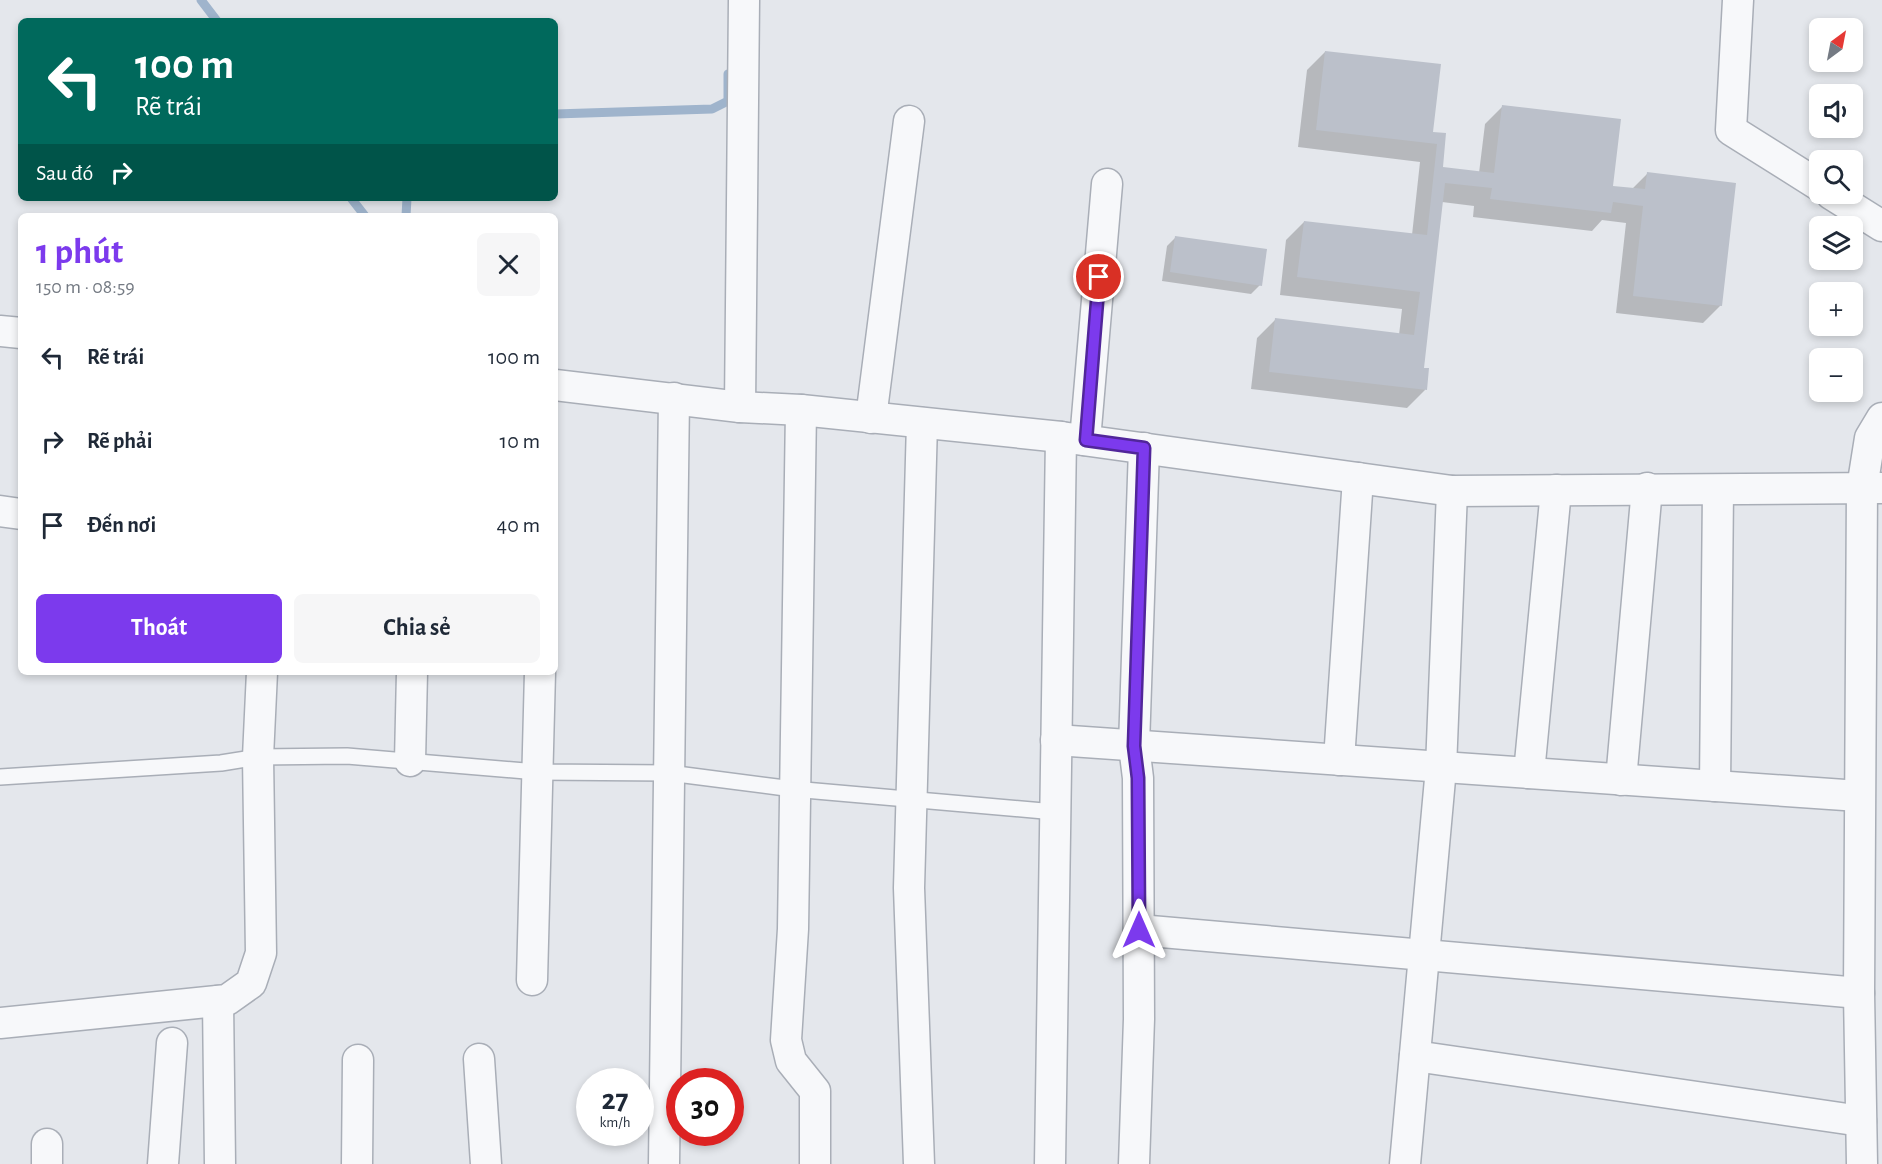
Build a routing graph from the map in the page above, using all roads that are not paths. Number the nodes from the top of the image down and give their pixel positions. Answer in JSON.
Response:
{"nodes":[{"id":1,"x":744,"y":0,"type":"edge"},
{"id":2,"x":1738,"y":0,"type":"edge"},
{"id":3,"x":909,"y":121,"type":"dead end"},
{"id":4,"x":1809,"y":179,"type":"edge"},
{"id":5,"x":1107,"y":184,"type":"dead end"},
{"id":6,"x":1847,"y":204,"type":"edge"},
{"id":7,"x":1882,"y":226,"type":"edge"},
{"id":8,"x":0,"y":332,"type":"edge"},
{"id":9,"x":18,"y":333,"type":"edge"},
{"id":10,"x":558,"y":385,"type":"edge"},
{"id":11,"x":674,"y":398,"type":"junction"},
{"id":12,"x":740,"y":407,"type":"junction"},
{"id":13,"x":801,"y":410,"type":"junction"},
{"id":14,"x":871,"y":418,"type":"junction"},
{"id":15,"x":1882,"y":418,"type":"edge"},
{"id":16,"x":922,"y":423,"type":"junction"},
{"id":17,"x":1073,"y":438,"type":"junction"},
{"id":18,"x":1144,"y":448,"type":"junction"},
{"id":19,"x":1358,"y":478,"type":"junction"},
{"id":20,"x":1647,"y":488,"type":"junction"},
{"id":21,"x":1872,"y":488,"type":"edge"},
{"id":22,"x":1556,"y":490,"type":"junction"},
{"id":23,"x":1718,"y":490,"type":"junction"},
{"id":24,"x":1452,"y":491,"type":"junction"},
{"id":25,"x":0,"y":512,"type":"edge"},
{"id":26,"x":18,"y":514,"type":"edge"},
{"id":27,"x":262,"y":675,"type":"edge"},
{"id":28,"x":412,"y":675,"type":"edge"},
{"id":29,"x":540,"y":675,"type":"edge"},
{"id":30,"x":1056,"y":740,"type":"junction"},
{"id":31,"x":1134,"y":746,"type":"junction"},
{"id":32,"x":258,"y":757,"type":"junction"},
{"id":33,"x":1339,"y":760,"type":"junction"},
{"id":34,"x":410,"y":761,"type":"junction"},
{"id":35,"x":1441,"y":768,"type":"junction"},
{"id":36,"x":537,"y":772,"type":"junction"},
{"id":37,"x":669,"y":773,"type":"junction"},
{"id":38,"x":1529,"y":773,"type":"junction"},
{"id":39,"x":0,"y":777,"type":"edge"},
{"id":40,"x":1621,"y":780,"type":"junction"},
{"id":41,"x":1715,"y":786,"type":"junction"},
{"id":42,"x":793,"y":789,"type":"junction"},
{"id":43,"x":1859,"y":796,"type":"junction"},
{"id":44,"x":911,"y":799,"type":"junction"},
{"id":45,"x":1055,"y":812,"type":"junction"},
{"id":46,"x":1139,"y":930,"type":"junction"},
{"id":47,"x":1424,"y":955,"type":"junction"},
{"id":48,"x":532,"y":980,"type":"dead end"},
{"id":49,"x":1859,"y":993,"type":"junction"},
{"id":50,"x":218,"y":1001,"type":"junction"},
{"id":51,"x":0,"y":1023,"type":"edge"},
{"id":52,"x":172,"y":1043,"type":"dead end"},
{"id":53,"x":1414,"y":1056,"type":"junction"},
{"id":54,"x":479,"y":1059,"type":"dead end"},
{"id":55,"x":358,"y":1060,"type":"dead end"},
{"id":56,"x":1871,"y":1082,"type":"edge"},
{"id":57,"x":1861,"y":1121,"type":"junction"},
{"id":58,"x":163,"y":1164,"type":"edge"},
{"id":59,"x":220,"y":1164,"type":"edge"},
{"id":60,"x":357,"y":1164,"type":"edge"},
{"id":61,"x":486,"y":1164,"type":"edge"},
{"id":62,"x":664,"y":1164,"type":"edge"},
{"id":63,"x":815,"y":1164,"type":"edge"},
{"id":64,"x":919,"y":1164,"type":"edge"},
{"id":65,"x":1050,"y":1164,"type":"edge"},
{"id":66,"x":1134,"y":1164,"type":"edge"},
{"id":67,"x":1405,"y":1164,"type":"edge"},
{"id":68,"x":1862,"y":1164,"type":"edge"}],
"edges":[{"from":1,"to":12,"type":"street"},
{"from":2,"to":4,"type":"street"},
{"from":3,"to":14,"type":"street"},
{"from":5,"to":17,"type":"street"},
{"from":6,"to":7,"type":"street"},
{"from":8,"to":9,"type":"street"},
{"from":10,"to":11,"type":"street"},
{"from":11,"to":12,"type":"street"},
{"from":11,"to":37,"type":"street"},
{"from":12,"to":13,"type":"street"},
{"from":13,"to":14,"type":"street"},
{"from":13,"to":42,"type":"street"},
{"from":14,"to":16,"type":"street"},
{"from":15,"to":21,"type":"street"},
{"from":16,"to":17,"type":"street"},
{"from":16,"to":44,"type":"street"},
{"from":17,"to":18,"type":"street"},
{"from":17,"to":30,"type":"street"},
{"from":18,"to":19,"type":"street"},
{"from":18,"to":31,"type":"street"},
{"from":19,"to":24,"type":"street"},
{"from":19,"to":33,"type":"street"},
{"from":20,"to":22,"type":"street"},
{"from":20,"to":23,"type":"street"},
{"from":20,"to":40,"type":"street"},
{"from":21,"to":23,"type":"street"},
{"from":21,"to":43,"type":"street"},
{"from":22,"to":24,"type":"street"},
{"from":22,"to":38,"type":"street"},
{"from":23,"to":41,"type":"street"},
{"from":24,"to":35,"type":"street"},
{"from":25,"to":26,"type":"street"},
{"from":27,"to":32,"type":"street"},
{"from":28,"to":34,"type":"street"},
{"from":29,"to":36,"type":"street"},
{"from":30,"to":31,"type":"street"},
{"from":30,"to":45,"type":"street"},
{"from":31,"to":33,"type":"street"},
{"from":31,"to":46,"type":"street"},
{"from":32,"to":34,"type":"lane"},
{"from":32,"to":39,"type":"lane"},
{"from":32,"to":50,"type":"street"},
{"from":33,"to":35,"type":"street"},
{"from":34,"to":36,"type":"lane"},
{"from":35,"to":38,"type":"street"},
{"from":35,"to":47,"type":"street"},
{"from":36,"to":37,"type":"lane"},
{"from":36,"to":48,"type":"street"},
{"from":37,"to":42,"type":"lane"},
{"from":37,"to":62,"type":"street"},
{"from":38,"to":40,"type":"street"},
{"from":40,"to":41,"type":"street"},
{"from":41,"to":43,"type":"street"},
{"from":42,"to":44,"type":"lane"},
{"from":42,"to":63,"type":"street"},
{"from":43,"to":49,"type":"street"},
{"from":44,"to":45,"type":"lane"},
{"from":44,"to":64,"type":"street"},
{"from":45,"to":65,"type":"street"},
{"from":46,"to":47,"type":"street"},
{"from":46,"to":66,"type":"street"},
{"from":47,"to":49,"type":"street"},
{"from":47,"to":53,"type":"street"},
{"from":49,"to":56,"type":"street"},
{"from":50,"to":51,"type":"street"},
{"from":50,"to":59,"type":"street"},
{"from":52,"to":58,"type":"street"},
{"from":53,"to":57,"type":"street"},
{"from":53,"to":67,"type":"street"},
{"from":54,"to":61,"type":"street"},
{"from":55,"to":60,"type":"street"},
{"from":56,"to":57,"type":"street"},
{"from":57,"to":68,"type":"street"}]}
